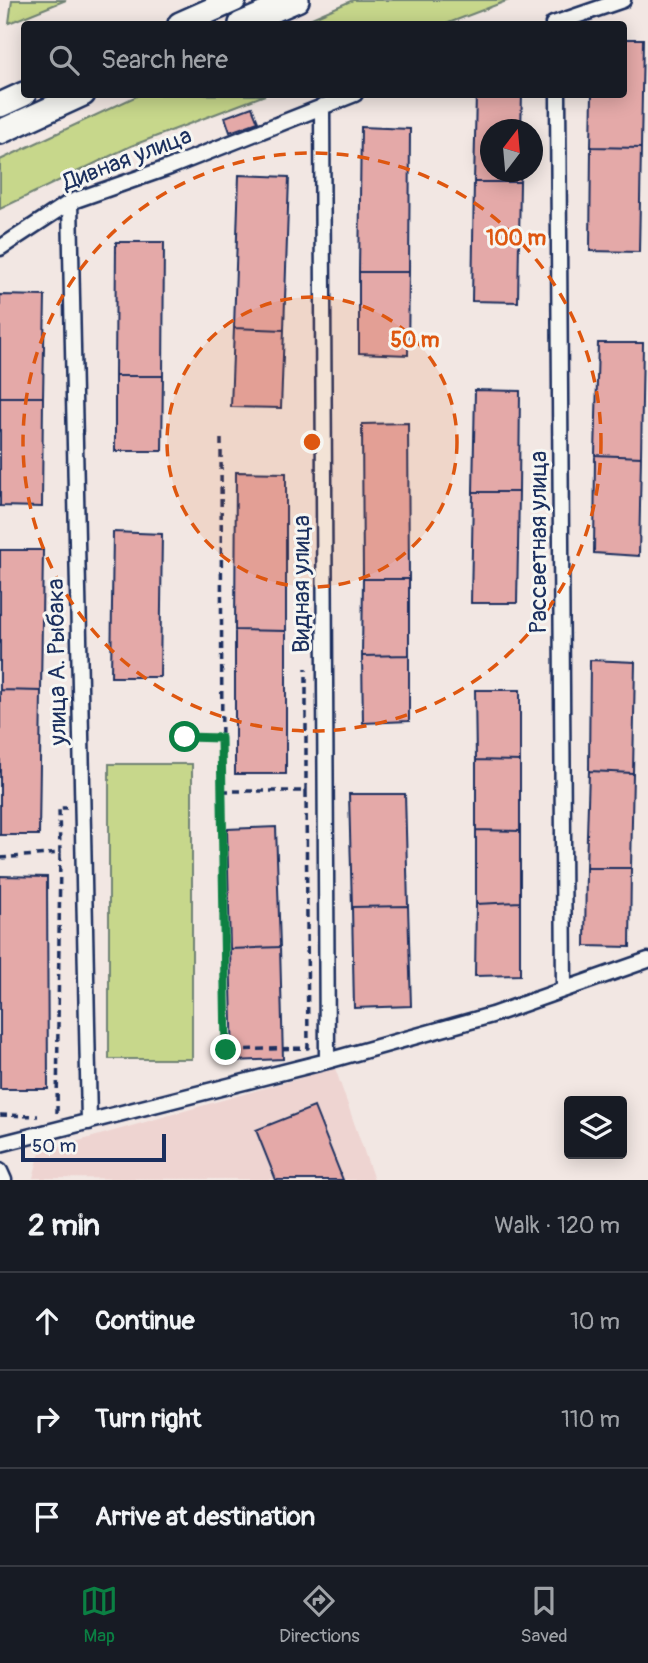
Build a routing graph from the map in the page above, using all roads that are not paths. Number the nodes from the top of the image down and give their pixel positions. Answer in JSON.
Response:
{"nodes":[{"id":1,"x":234,"y":0,"type":"edge"},
{"id":2,"x":297,"y":0,"type":"edge"},
{"id":3,"x":623,"y":0,"type":"edge"},
{"id":4,"x":187,"y":21,"type":"edge"},
{"id":5,"x":248,"y":21,"type":"edge"},
{"id":6,"x":564,"y":21,"type":"edge"},
{"id":7,"x":21,"y":96,"type":"edge"},
{"id":8,"x":74,"y":98,"type":"edge"},
{"id":9,"x":344,"y":98,"type":"edge"},
{"id":10,"x":558,"y":98,"type":"edge"},
{"id":11,"x":0,"y":106,"type":"edge"},
{"id":12,"x":322,"y":106,"type":"junction"},
{"id":13,"x":0,"y":132,"type":"edge"},
{"id":14,"x":70,"y":202,"type":"junction"},
{"id":15,"x":0,"y":248,"type":"edge"},
{"id":16,"x":648,"y":960,"type":"edge"},
{"id":17,"x":564,"y":989,"type":"junction"},
{"id":18,"x":327,"y":1061,"type":"junction"},
{"id":19,"x":89,"y":1122,"type":"junction"},
{"id":20,"x":0,"y":1144,"type":"edge"},
{"id":21,"x":0,"y":1171,"type":"edge"},
{"id":22,"x":4,"y":1180,"type":"edge"}],
"edges":[{"from":1,"to":4,"type":"main road"},
{"from":2,"to":5,"type":"main road"},
{"from":3,"to":6,"type":"street"},
{"from":7,"to":11,"type":"main road"},
{"from":8,"to":13,"type":"main road"},
{"from":9,"to":12,"type":"street","name":"Дивная улица"},
{"from":10,"to":17,"type":"street","name":"Рассветная улица"},
{"from":12,"to":14,"type":"street","name":"Дивная улица"},
{"from":12,"to":18,"type":"street","name":"Видная улица"},
{"from":14,"to":15,"type":"street","name":"Дивная улица"},
{"from":14,"to":19,"type":"street","name":"улица А. Рыбака"},
{"from":16,"to":17,"type":"street"},
{"from":17,"to":18,"type":"street"},
{"from":18,"to":19,"type":"street"},
{"from":19,"to":20,"type":"street"},
{"from":21,"to":22,"type":"street"}]}
